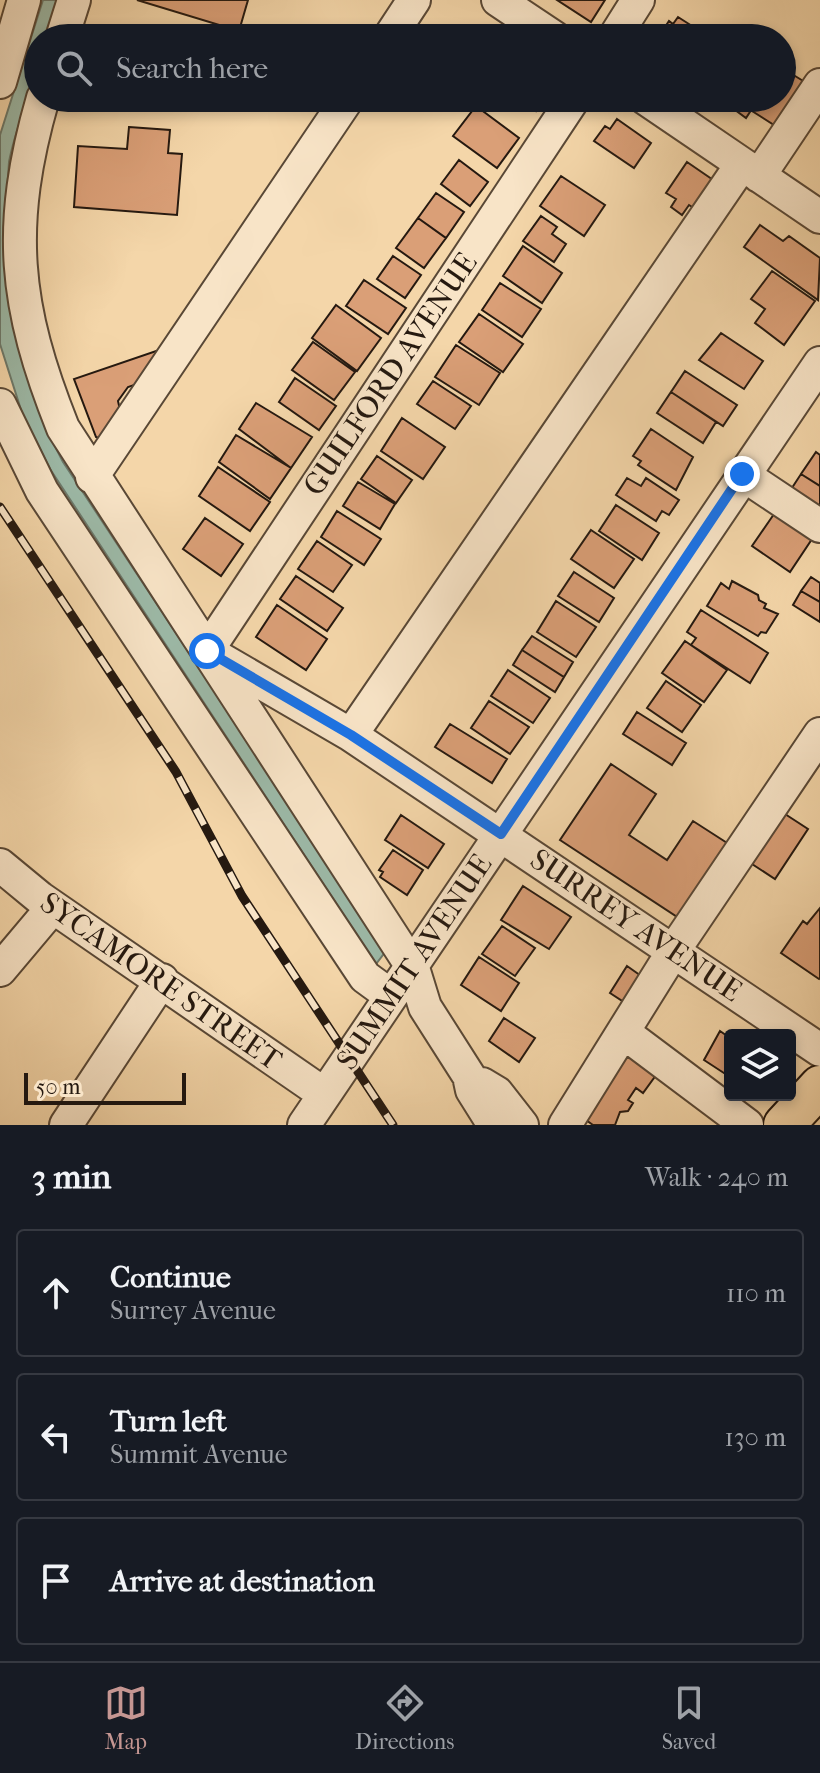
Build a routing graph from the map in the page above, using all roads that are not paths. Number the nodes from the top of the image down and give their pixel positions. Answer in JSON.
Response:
{"nodes":[{"id":1,"x":24,"y":0,"type":"edge"},
{"id":2,"x":74,"y":0,"type":"edge"},
{"id":3,"x":414,"y":0,"type":"edge"},
{"id":4,"x":498,"y":0,"type":"edge"},
{"id":5,"x":638,"y":0,"type":"edge"},
{"id":6,"x":66,"y":24,"type":"edge"},
{"id":7,"x":398,"y":24,"type":"edge"},
{"id":8,"x":534,"y":24,"type":"edge"},
{"id":9,"x":623,"y":24,"type":"edge"},
{"id":10,"x":0,"y":82,"type":"edge"},
{"id":11,"x":820,"y":85,"type":"edge"},
{"id":12,"x":40,"y":112,"type":"edge"},
{"id":13,"x":339,"y":112,"type":"edge"},
{"id":14,"x":565,"y":112,"type":"edge"},
{"id":15,"x":666,"y":112,"type":"edge"},
{"id":16,"x":751,"y":170,"type":"junction"},
{"id":17,"x":820,"y":217,"type":"edge"},
{"id":18,"x":820,"y":363,"type":"edge"},
{"id":19,"x":0,"y":405,"type":"edge"},
{"id":20,"x":742,"y":474,"type":"junction"},
{"id":21,"x":92,"y":477,"type":"junction"},
{"id":22,"x":820,"y":526,"type":"edge"},
{"id":23,"x":207,"y":651,"type":"junction"},
{"id":24,"x":820,"y":734,"type":"edge"},
{"id":25,"x":351,"y":735,"type":"junction"},
{"id":26,"x":501,"y":834,"type":"junction"},
{"id":27,"x":0,"y":865,"type":"edge"},
{"id":28,"x":53,"y":907,"type":"junction"},
{"id":29,"x":674,"y":950,"type":"junction"},
{"id":30,"x":413,"y":968,"type":"junction"},
{"id":31,"x":0,"y":970,"type":"edge"},
{"id":32,"x":162,"y":980,"type":"junction"},
{"id":33,"x":391,"y":996,"type":"junction"},
{"id":34,"x":623,"y":1032,"type":"junction"},
{"id":35,"x":820,"y":1050,"type":"edge"},
{"id":36,"x":469,"y":1076,"type":"junction"},
{"id":37,"x":820,"y":1086,"type":"edge"},
{"id":38,"x":324,"y":1094,"type":"junction"},
{"id":39,"x":66,"y":1125,"type":"edge"},
{"id":40,"x":304,"y":1125,"type":"edge"},
{"id":41,"x":494,"y":1125,"type":"edge"},
{"id":42,"x":522,"y":1125,"type":"edge"},
{"id":43,"x":565,"y":1125,"type":"edge"},
{"id":44,"x":747,"y":1125,"type":"edge"},
{"id":45,"x":784,"y":1125,"type":"edge"}],
"edges":[{"from":1,"to":10,"type":"street"},
{"from":2,"to":6,"type":"street"},
{"from":3,"to":7,"type":"street"},
{"from":4,"to":8,"type":"street"},
{"from":5,"to":9,"type":"street"},
{"from":11,"to":16,"type":"street"},
{"from":12,"to":21,"type":"street"},
{"from":13,"to":21,"type":"street"},
{"from":14,"to":23,"type":"street","name":"GUILFORD AVENUE"},
{"from":15,"to":16,"type":"street"},
{"from":16,"to":17,"type":"street"},
{"from":16,"to":25,"type":"street"},
{"from":18,"to":20,"type":"street","name":"SUMMIT AVENUE"},
{"from":19,"to":33,"type":"street"},
{"from":20,"to":22,"type":"street"},
{"from":20,"to":26,"type":"street","name":"SUMMIT AVENUE"},
{"from":21,"to":23,"type":"street"},
{"from":23,"to":25,"type":"street","name":"SURREY AVENUE"},
{"from":23,"to":30,"type":"street"},
{"from":24,"to":29,"type":"street"},
{"from":25,"to":26,"type":"street","name":"SURREY AVENUE"},
{"from":26,"to":29,"type":"street","name":"SURREY AVENUE"},
{"from":26,"to":30,"type":"street","name":"SUMMIT AVENUE"},
{"from":27,"to":28,"type":"street","name":"SYCAMORE STREET"},
{"from":28,"to":31,"type":"street"},
{"from":28,"to":32,"type":"street","name":"SYCAMORE STREET"},
{"from":29,"to":34,"type":"street"},
{"from":29,"to":35,"type":"street","name":"SURREY AVENUE"},
{"from":30,"to":33,"type":"street","name":"SUMMIT AVENUE"},
{"from":30,"to":36,"type":"street"},
{"from":32,"to":38,"type":"street","name":"SYCAMORE STREET"},
{"from":32,"to":39,"type":"street"},
{"from":33,"to":38,"type":"street","name":"SUMMIT AVENUE"},
{"from":34,"to":43,"type":"street"},
{"from":34,"to":44,"type":"street"},
{"from":36,"to":41,"type":"street"},
{"from":36,"to":42,"type":"street"},
{"from":37,"to":45,"type":"main road"},
{"from":38,"to":40,"type":"street","name":"SUMMIT AVENUE"}]}
